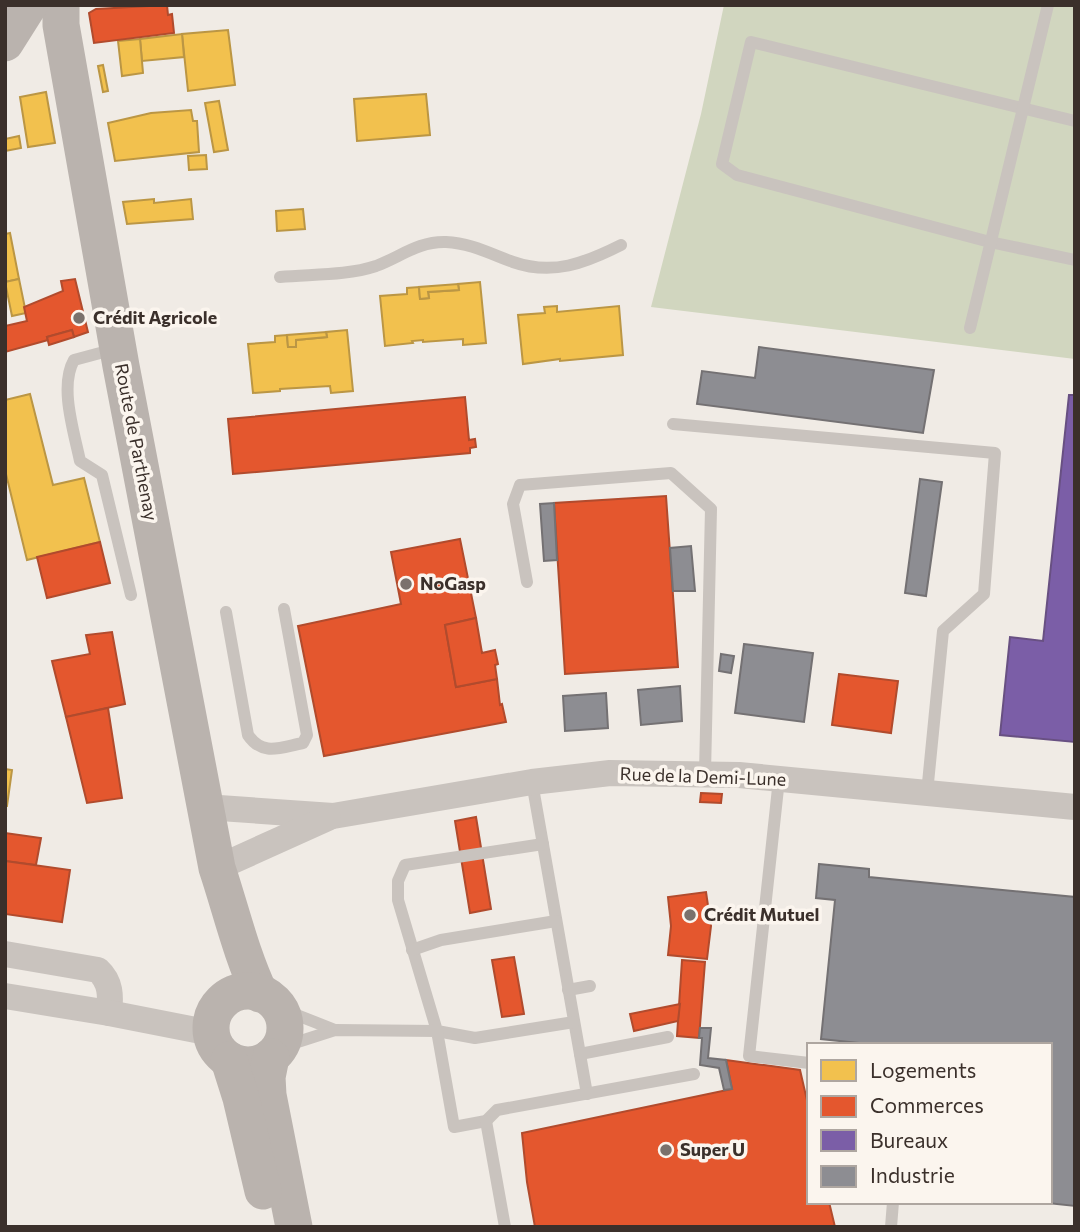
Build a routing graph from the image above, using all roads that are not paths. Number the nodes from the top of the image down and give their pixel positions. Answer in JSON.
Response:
{"nodes":[{"id":1,"x":1048,"y":5,"type":"edge"},
{"id":2,"x":51,"y":8,"type":"edge"},
{"id":3,"x":5,"y":43,"type":"edge"},
{"id":4,"x":1024,"y":108,"type":"junction"},
{"id":5,"x":1075,"y":121,"type":"edge"},
{"id":6,"x":990,"y":242,"type":"junction"},
{"id":7,"x":621,"y":245,"type":"dead end"},
{"id":8,"x":1075,"y":260,"type":"edge"},
{"id":9,"x":280,"y":277,"type":"dead end"},
{"id":10,"x":970,"y":328,"type":"dead end"},
{"id":11,"x":118,"y":348,"type":"junction"},
{"id":12,"x":673,"y":424,"type":"dead end"},
{"id":13,"x":527,"y":582,"type":"dead end"},
{"id":14,"x":131,"y":595,"type":"dead end"},
{"id":15,"x":284,"y":608,"type":"dead end"},
{"id":16,"x":226,"y":612,"type":"dead end"},
{"id":17,"x":705,"y":773,"type":"junction"},
{"id":18,"x":779,"y":779,"type":"junction"},
{"id":19,"x":532,"y":782,"type":"junction"},
{"id":20,"x":927,"y":793,"type":"junction"},
{"id":21,"x":205,"y":807,"type":"junction"},
{"id":22,"x":1075,"y":807,"type":"edge"},
{"id":23,"x":333,"y":816,"type":"junction"},
{"id":24,"x":542,"y":844,"type":"junction"},
{"id":25,"x":217,"y":868,"type":"junction"},
{"id":26,"x":556,"y":921,"type":"junction"},
{"id":27,"x":412,"y":950,"type":"junction"},
{"id":28,"x":5,"y":954,"type":"edge"},
{"id":29,"x":590,"y":986,"type":"dead end"},
{"id":30,"x":568,"y":990,"type":"junction"},
{"id":31,"x":5,"y":996,"type":"edge"},
{"id":32,"x":269,"y":1001,"type":"junction"},
{"id":33,"x":109,"y":1013,"type":"junction"},
{"id":34,"x":574,"y":1022,"type":"junction"},
{"id":35,"x":335,"y":1030,"type":"junction"},
{"id":36,"x":221,"y":1031,"type":"junction"},
{"id":37,"x":438,"y":1031,"type":"junction"},
{"id":38,"x":668,"y":1037,"type":"dead end"},
{"id":39,"x":275,"y":1052,"type":"junction"},
{"id":40,"x":579,"y":1054,"type":"junction"},
{"id":41,"x":807,"y":1063,"type":"edge"},
{"id":42,"x":694,"y":1074,"type":"dead end"},
{"id":43,"x":587,"y":1094,"type":"junction"},
{"id":44,"x":486,"y":1122,"type":"junction"},
{"id":45,"x":893,"y":1204,"type":"edge"},
{"id":46,"x":272,"y":1227,"type":"edge"},
{"id":47,"x":294,"y":1227,"type":"edge"},
{"id":48,"x":505,"y":1227,"type":"edge"},
{"id":49,"x":891,"y":1227,"type":"edge"}],
"edges":[{"from":1,"to":4,"type":"lane"},
{"from":2,"to":3,"type":"main road"},
{"from":2,"to":11,"type":"main road","name":"Route de Parthenay"},
{"from":4,"to":5,"type":"lane"},
{"from":4,"to":6,"type":"lane"},
{"from":4,"to":6,"type":"lane"},
{"from":6,"to":8,"type":"lane"},
{"from":6,"to":10,"type":"lane"},
{"from":7,"to":9,"type":"lane"},
{"from":11,"to":14,"type":"lane"},
{"from":11,"to":21,"type":"main road","name":"Route de Parthenay"},
{"from":12,"to":20,"type":"lane"},
{"from":13,"to":17,"type":"lane"},
{"from":15,"to":16,"type":"lane"},
{"from":17,"to":18,"type":"street","name":"Rue de la Demi-Lune"},
{"from":17,"to":19,"type":"street","name":"Rue de la Demi-Lune"},
{"from":18,"to":20,"type":"street","name":"Rue de la Demi-Lune"},
{"from":18,"to":41,"type":"lane"},
{"from":19,"to":23,"type":"street","name":"Rue de la Demi-Lune"},
{"from":19,"to":24,"type":"lane"},
{"from":20,"to":22,"type":"street","name":"Rue de la Demi-Lune"},
{"from":21,"to":23,"type":"street","name":"Rue de la Demi-Lune"},
{"from":21,"to":25,"type":"main road","name":"Route de Parthenay"},
{"from":23,"to":25,"type":"street","name":"Rue de la Demi-Lune"},
{"from":24,"to":26,"type":"lane"},
{"from":24,"to":27,"type":"lane"},
{"from":25,"to":32,"type":"main road","name":"Route de Parthenay"},
{"from":25,"to":36,"type":"main road","name":"Route de Parthenay"},
{"from":26,"to":27,"type":"lane"},
{"from":26,"to":30,"type":"lane"},
{"from":27,"to":37,"type":"lane"},
{"from":28,"to":33,"type":"street"},
{"from":29,"to":30,"type":"lane"},
{"from":30,"to":34,"type":"lane"},
{"from":31,"to":33,"type":"street"},
{"from":32,"to":35,"type":"lane"},
{"from":32,"to":36,"type":"main road"},
{"from":32,"to":39,"type":"main road"},
{"from":33,"to":36,"type":"street"},
{"from":34,"to":37,"type":"lane"},
{"from":34,"to":40,"type":"lane"},
{"from":35,"to":37,"type":"lane"},
{"from":35,"to":39,"type":"lane"},
{"from":36,"to":39,"type":"main road"},
{"from":36,"to":46,"type":"main road","name":"Route de Parthenay"},
{"from":37,"to":44,"type":"lane"},
{"from":38,"to":40,"type":"lane"},
{"from":39,"to":47,"type":"main road"},
{"from":40,"to":43,"type":"lane"},
{"from":42,"to":43,"type":"lane"},
{"from":43,"to":44,"type":"lane"},
{"from":44,"to":48,"type":"lane"},
{"from":45,"to":49,"type":"lane"}]}
